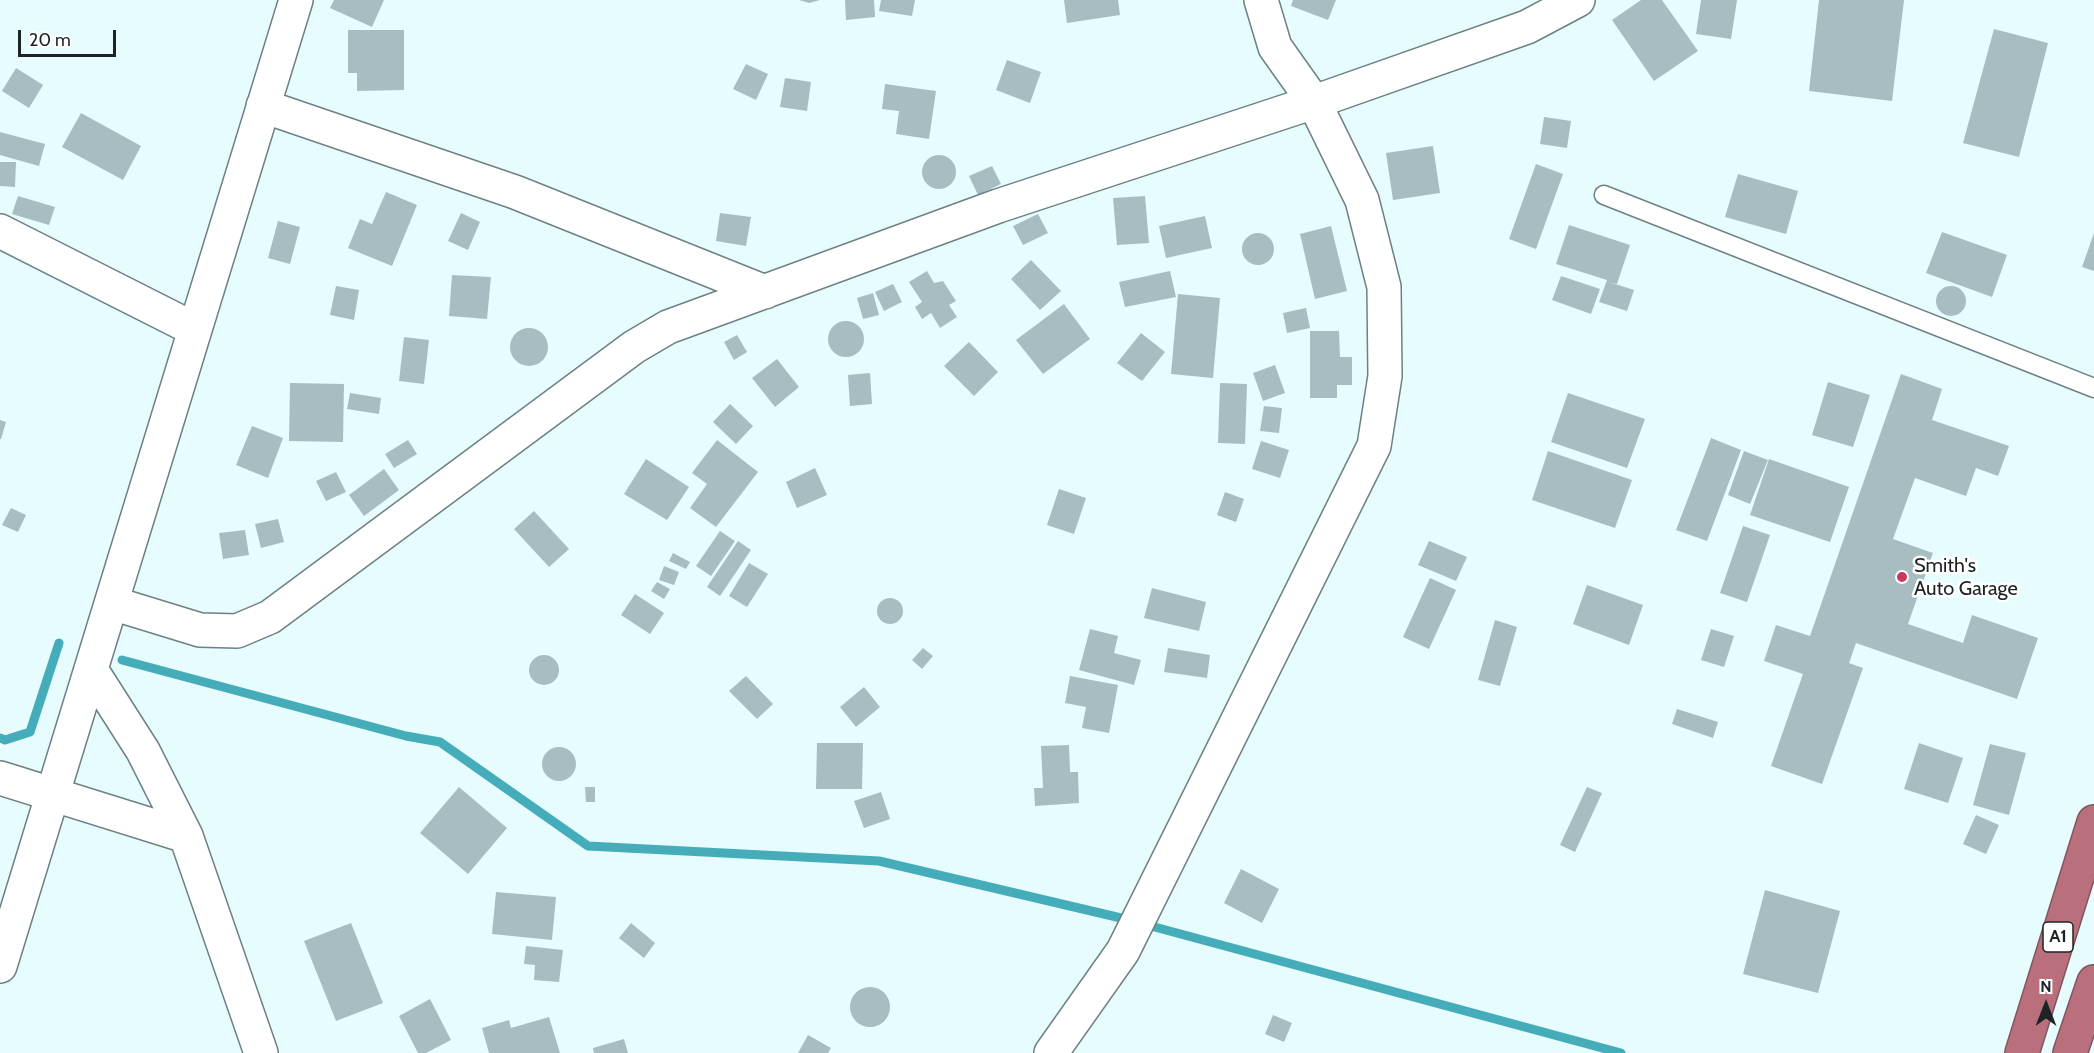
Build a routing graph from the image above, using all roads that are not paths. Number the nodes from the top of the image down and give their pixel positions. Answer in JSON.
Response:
{"nodes":[{"id":1,"x":296,"y":0,"type":"edge"},
{"id":2,"x":1261,"y":0,"type":"edge"},
{"id":3,"x":1578,"y":0,"type":"edge"},
{"id":4,"x":1314,"y":102,"type":"junction"},
{"id":5,"x":263,"y":106,"type":"junction"},
{"id":6,"x":1604,"y":195,"type":"dead end"},
{"id":7,"x":0,"y":231,"type":"edge"},
{"id":8,"x":765,"y":292,"type":"junction"},
{"id":9,"x":194,"y":329,"type":"junction"},
{"id":10,"x":2094,"y":388,"type":"edge"},
{"id":11,"x":112,"y":603,"type":"junction"},
{"id":12,"x":92,"y":671,"type":"junction"},
{"id":13,"x":0,"y":778,"type":"edge"},
{"id":14,"x":51,"y":794,"type":"junction"},
{"id":15,"x":2094,"y":822,"type":"edge"},
{"id":16,"x":186,"y":836,"type":"junction"},
{"id":17,"x":0,"y":966,"type":"edge"},
{"id":18,"x":2094,"y":982,"type":"edge"},
{"id":19,"x":261,"y":1053,"type":"edge"},
{"id":20,"x":1051,"y":1053,"type":"edge"},
{"id":21,"x":2022,"y":1053,"type":"edge"},
{"id":22,"x":2070,"y":1053,"type":"edge"}],
"edges":[{"from":1,"to":5,"type":"street"},
{"from":2,"to":4,"type":"street"},
{"from":3,"to":4,"type":"street"},
{"from":4,"to":8,"type":"street"},
{"from":4,"to":20,"type":"street"},
{"from":5,"to":8,"type":"street"},
{"from":5,"to":9,"type":"street"},
{"from":6,"to":10,"type":"lane"},
{"from":7,"to":9,"type":"street"},
{"from":8,"to":11,"type":"street"},
{"from":9,"to":11,"type":"street"},
{"from":11,"to":12,"type":"street"},
{"from":12,"to":14,"type":"street"},
{"from":12,"to":16,"type":"street"},
{"from":13,"to":14,"type":"street"},
{"from":14,"to":16,"type":"street"},
{"from":14,"to":17,"type":"street"},
{"from":15,"to":21,"type":"highway","number":"A1"},
{"from":16,"to":19,"type":"street"},
{"from":18,"to":22,"type":"highway"}]}
